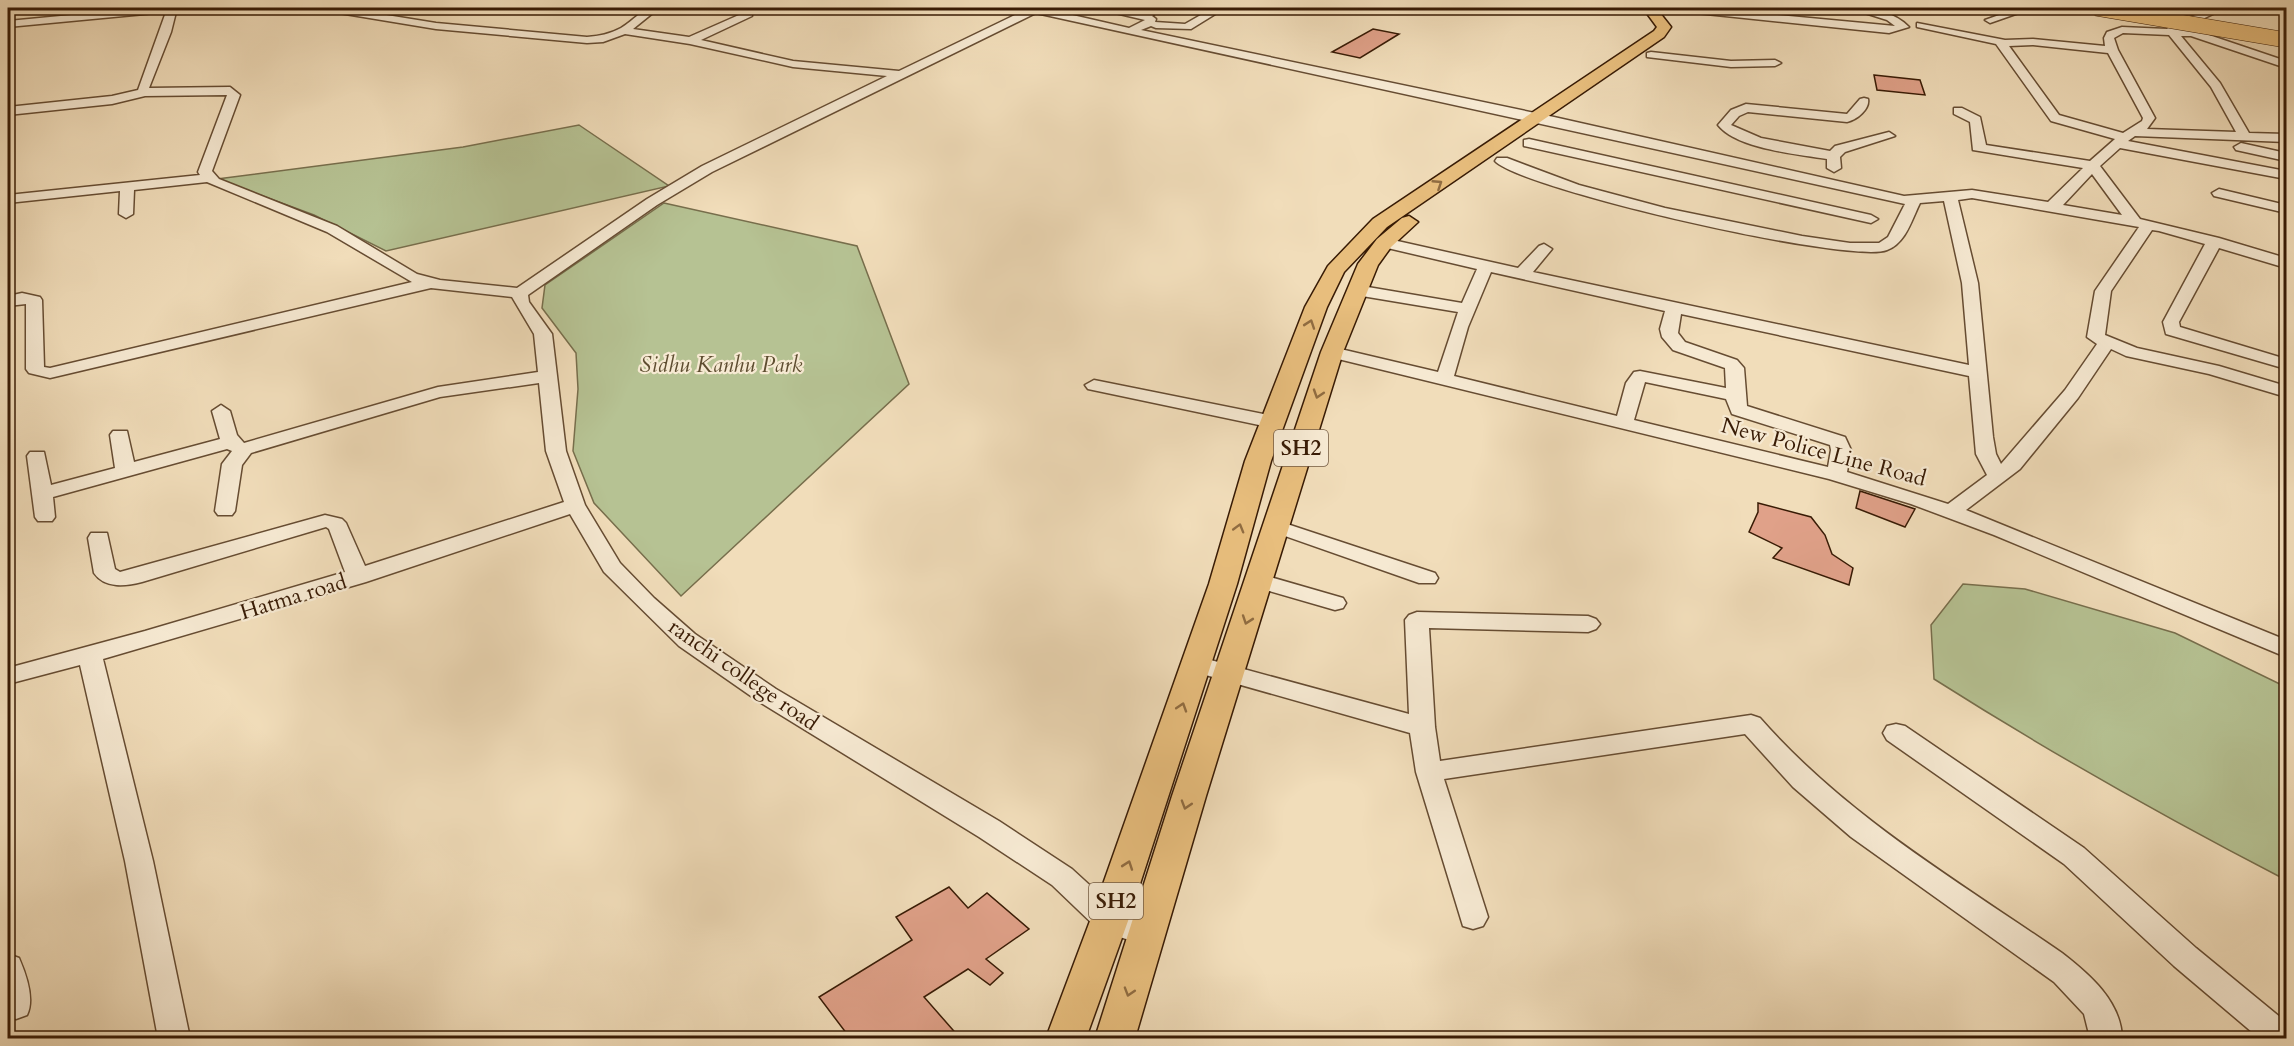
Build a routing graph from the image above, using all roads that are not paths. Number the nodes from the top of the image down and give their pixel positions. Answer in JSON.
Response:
{"nodes":[{"id":1,"x":327,"y":8,"type":"edge"},
{"id":2,"x":654,"y":8,"type":"edge"},
{"id":3,"x":964,"y":8,"type":"edge"},
{"id":4,"x":1099,"y":8,"type":"edge"},
{"id":5,"x":1157,"y":8,"type":"edge"},
{"id":6,"x":1220,"y":8,"type":"edge"},
{"id":7,"x":1649,"y":8,"type":"edge"},
{"id":8,"x":1665,"y":8,"type":"edge"},
{"id":9,"x":1677,"y":8,"type":"edge"},
{"id":10,"x":1856,"y":8,"type":"edge"},
{"id":11,"x":2028,"y":8,"type":"edge"},
{"id":12,"x":2086,"y":8,"type":"edge"},
{"id":13,"x":2097,"y":8,"type":"edge"},
{"id":14,"x":2108,"y":8,"type":"edge"},
{"id":15,"x":2123,"y":8,"type":"edge"},
{"id":16,"x":2221,"y":8,"type":"edge"},
{"id":17,"x":172,"y":9,"type":"edge"},
{"id":18,"x":1034,"y":9,"type":"edge"},
{"id":19,"x":1720,"y":10,"type":"edge"},
{"id":20,"x":2152,"y":13,"type":"edge"},
{"id":21,"x":748,"y":14,"type":"dead end"},
{"id":22,"x":1145,"y":20,"type":"junction"},
{"id":23,"x":1990,"y":20,"type":"dead end"},
{"id":24,"x":1836,"y":23,"type":"junction"},
{"id":25,"x":8,"y":25,"type":"edge"},
{"id":26,"x":1921,"y":25,"type":"dead end"},
{"id":27,"x":2190,"y":26,"type":"junction"},
{"id":28,"x":2171,"y":27,"type":"junction"},
{"id":29,"x":624,"y":31,"type":"junction"},
{"id":30,"x":1130,"y":32,"type":"junction"},
{"id":31,"x":2286,"y":39,"type":"edge"},
{"id":32,"x":690,"y":41,"type":"junction"},
{"id":33,"x":2002,"y":42,"type":"junction"},
{"id":34,"x":2112,"y":50,"type":"junction"},
{"id":35,"x":1651,"y":55,"type":"junction"},
{"id":36,"x":1775,"y":63,"type":"dead end"},
{"id":37,"x":2286,"y":65,"type":"edge"},
{"id":38,"x":898,"y":74,"type":"junction"},
{"id":39,"x":145,"y":92,"type":"junction"},
{"id":40,"x":1864,"y":102,"type":"dead end"},
{"id":41,"x":8,"y":111,"type":"edge"},
{"id":42,"x":1959,"y":111,"type":"dead end"},
{"id":43,"x":1550,"y":121,"type":"junction"},
{"id":44,"x":2172,"y":133,"type":"junction"},
{"id":45,"x":1889,"y":136,"type":"dead end"},
{"id":46,"x":2124,"y":137,"type":"junction"},
{"id":47,"x":2245,"y":137,"type":"junction"},
{"id":48,"x":2286,"y":138,"type":"edge"},
{"id":49,"x":1528,"y":143,"type":"junction"},
{"id":50,"x":1833,"y":156,"type":"junction"},
{"id":51,"x":2286,"y":157,"type":"edge"},
{"id":52,"x":1502,"y":162,"type":"junction"},
{"id":53,"x":2092,"y":165,"type":"junction"},
{"id":54,"x":2286,"y":175,"type":"edge"},
{"id":55,"x":208,"y":178,"type":"junction"},
{"id":56,"x":127,"y":186,"type":"junction"},
{"id":57,"x":1835,"y":186,"type":"junction"},
{"id":58,"x":2219,"y":193,"type":"dead end"},
{"id":59,"x":1949,"y":194,"type":"junction"},
{"id":60,"x":8,"y":199,"type":"edge"},
{"id":61,"x":1914,"y":201,"type":"junction"},
{"id":62,"x":2048,"y":206,"type":"junction"},
{"id":63,"x":2286,"y":209,"type":"edge"},
{"id":64,"x":126,"y":214,"type":"dead end"},
{"id":65,"x":1871,"y":219,"type":"dead end"},
{"id":66,"x":2142,"y":222,"type":"junction"},
{"id":67,"x":2214,"y":241,"type":"junction"},
{"id":68,"x":1384,"y":243,"type":"junction"},
{"id":69,"x":1544,"y":249,"type":"dead end"},
{"id":70,"x":2286,"y":263,"type":"edge"},
{"id":71,"x":1486,"y":266,"type":"junction"},
{"id":72,"x":1522,"y":274,"type":"junction"},
{"id":73,"x":431,"y":283,"type":"junction"},
{"id":74,"x":1356,"y":290,"type":"junction"},
{"id":75,"x":520,"y":293,"type":"junction"},
{"id":76,"x":8,"y":301,"type":"edge"},
{"id":77,"x":1675,"y":308,"type":"junction"},
{"id":78,"x":1468,"y":309,"type":"junction"},
{"id":79,"x":2106,"y":343,"type":"junction"},
{"id":80,"x":1332,"y":352,"type":"junction"},
{"id":81,"x":2286,"y":364,"type":"edge"},
{"id":82,"x":1977,"y":372,"type":"junction"},
{"id":83,"x":548,"y":376,"type":"junction"},
{"id":84,"x":1446,"y":378,"type":"junction"},
{"id":85,"x":1094,"y":385,"type":"dead end"},
{"id":86,"x":2286,"y":393,"type":"edge"},
{"id":87,"x":1735,"y":395,"type":"junction"},
{"id":88,"x":220,"y":411,"type":"dead end"},
{"id":89,"x":1273,"y":422,"type":"junction"},
{"id":90,"x":1624,"y":424,"type":"junction"},
{"id":91,"x":120,"y":435,"type":"dead end"},
{"id":92,"x":237,"y":445,"type":"junction"},
{"id":93,"x":37,"y":456,"type":"dead end"},
{"id":94,"x":125,"y":471,"type":"junction"},
{"id":95,"x":1836,"y":475,"type":"junction"},
{"id":96,"x":1998,"y":476,"type":"junction"},
{"id":97,"x":42,"y":494,"type":"junction"},
{"id":98,"x":575,"y":506,"type":"junction"},
{"id":99,"x":225,"y":511,"type":"dead end"},
{"id":100,"x":1951,"y":512,"type":"junction"},
{"id":101,"x":45,"y":517,"type":"dead end"},
{"id":102,"x":1275,"y":526,"type":"junction"},
{"id":103,"x":99,"y":538,"type":"dead end"},
{"id":104,"x":358,"y":577,"type":"junction"},
{"id":105,"x":1427,"y":578,"type":"dead end"},
{"id":106,"x":1260,"y":581,"type":"junction"},
{"id":107,"x":1335,"y":603,"type":"dead end"},
{"id":108,"x":1588,"y":624,"type":"dead end"},
{"id":109,"x":2286,"y":649,"type":"edge"},
{"id":110,"x":90,"y":656,"type":"junction"},
{"id":111,"x":1213,"y":668,"type":"junction"},
{"id":112,"x":8,"y":676,"type":"edge"},
{"id":113,"x":1422,"y":727,"type":"junction"},
{"id":114,"x":1896,"y":733,"type":"dead end"},
{"id":115,"x":1429,"y":772,"type":"junction"},
{"id":116,"x":1473,"y":917,"type":"dead end"},
{"id":117,"x":1109,"y":921,"type":"junction"},
{"id":118,"x":1147,"y":934,"type":"junction"},
{"id":119,"x":8,"y":967,"type":"edge"},
{"id":120,"x":16,"y":1005,"type":"dead end"},
{"id":121,"x":174,"y":1038,"type":"edge"},
{"id":122,"x":1066,"y":1038,"type":"edge"},
{"id":123,"x":1115,"y":1038,"type":"edge"},
{"id":124,"x":2106,"y":1038,"type":"edge"},
{"id":125,"x":2282,"y":1038,"type":"edge"}],
"edges":[{"from":1,"to":29,"type":"street"},
{"from":2,"to":29,"type":"street"},
{"from":3,"to":18,"type":"street"},
{"from":4,"to":22,"type":"street"},
{"from":5,"to":22,"type":"street"},
{"from":6,"to":22,"type":"street"},
{"from":7,"to":43,"type":"main road","number":"SH2"},
{"from":8,"to":35,"type":"main road","number":"SH2"},
{"from":9,"to":19,"type":"street"},
{"from":10,"to":24,"type":"street"},
{"from":10,"to":24,"type":"street"},
{"from":11,"to":23,"type":"street"},
{"from":12,"to":20,"type":"main road"},
{"from":13,"to":31,"type":"main road","bridge":true},
{"from":14,"to":31,"type":"main road","bridge":true},
{"from":15,"to":20,"type":"main road"},
{"from":16,"to":27,"type":"street"},
{"from":17,"to":25,"type":"street"},
{"from":17,"to":39,"type":"street"},
{"from":18,"to":30,"type":"street"},
{"from":18,"to":38,"type":"street"},
{"from":19,"to":24,"type":"street"},
{"from":20,"to":27,"type":"main road"},
{"from":20,"to":28,"type":"main road"},
{"from":21,"to":32,"type":"street"},
{"from":22,"to":30,"type":"street"},
{"from":26,"to":33,"type":"street"},
{"from":27,"to":28,"type":"main road"},
{"from":27,"to":31,"type":"main road"},
{"from":27,"to":31,"type":"main road"},
{"from":27,"to":37,"type":"street"},
{"from":28,"to":34,"type":"street"},
{"from":28,"to":47,"type":"street"},
{"from":29,"to":32,"type":"street"},
{"from":30,"to":43,"type":"street"},
{"from":32,"to":38,"type":"street"},
{"from":33,"to":34,"type":"street"},
{"from":33,"to":46,"type":"street"},
{"from":34,"to":46,"type":"street"},
{"from":35,"to":36,"type":"street"},
{"from":35,"to":43,"type":"main road","number":"SH2"},
{"from":38,"to":75,"type":"street"},
{"from":39,"to":41,"type":"street"},
{"from":39,"to":55,"type":"street"},
{"from":40,"to":50,"type":"street"},
{"from":42,"to":53,"type":"street"},
{"from":43,"to":49,"type":"main road","number":"SH2"},
{"from":43,"to":57,"type":"street"},
{"from":89,"to":43,"type":"main road","number":"SH2","one_way":true},
{"from":44,"to":46,"type":"street"},
{"from":44,"to":47,"type":"street"},
{"from":44,"to":51,"type":"street"},
{"from":45,"to":50,"type":"street"},
{"from":46,"to":53,"type":"street"},
{"from":46,"to":54,"type":"street"},
{"from":47,"to":48,"type":"street"},
{"from":49,"to":52,"type":"main road","number":"SH2"},
{"from":49,"to":65,"type":"street"},
{"from":50,"to":57,"type":"street"},
{"from":52,"to":61,"type":"street"},
{"from":52,"to":68,"type":"main road","number":"SH2"},
{"from":53,"to":62,"type":"street"},
{"from":53,"to":66,"type":"street"},
{"from":55,"to":56,"type":"street"},
{"from":55,"to":73,"type":"street"},
{"from":56,"to":60,"type":"street"},
{"from":56,"to":64,"type":"street"},
{"from":57,"to":61,"type":"street"},
{"from":58,"to":63,"type":"street"},
{"from":59,"to":61,"type":"street"},
{"from":59,"to":62,"type":"street"},
{"from":59,"to":82,"type":"street"},
{"from":62,"to":66,"type":"street"},
{"from":66,"to":67,"type":"street"},
{"from":66,"to":79,"type":"street"},
{"from":67,"to":70,"type":"street"},
{"from":67,"to":81,"type":"street"},
{"from":68,"to":71,"type":"street"},
{"from":68,"to":74,"type":"main road","number":"SH2"},
{"from":69,"to":72,"type":"street"},
{"from":71,"to":72,"type":"street"},
{"from":71,"to":78,"type":"street"},
{"from":72,"to":77,"type":"street"},
{"from":73,"to":75,"type":"street"},
{"from":73,"to":76,"type":"street"},
{"from":74,"to":78,"type":"street"},
{"from":74,"to":80,"type":"main road","number":"SH2"},
{"from":75,"to":83,"type":"street","name":"ranchi college road"},
{"from":77,"to":82,"type":"street"},
{"from":77,"to":87,"type":"street"},
{"from":78,"to":84,"type":"street"},
{"from":79,"to":86,"type":"street"},
{"from":79,"to":96,"type":"street"},
{"from":80,"to":84,"type":"street","name":"New Police Line Road"},
{"from":80,"to":102,"type":"main road","number":"SH2","one_way":true},
{"from":82,"to":96,"type":"street"},
{"from":83,"to":92,"type":"street"},
{"from":83,"to":98,"type":"street","name":"ranchi college road"},
{"from":84,"to":90,"type":"street","name":"New Police Line Road"},
{"from":85,"to":89,"type":"street"},
{"from":87,"to":90,"type":"street"},
{"from":87,"to":95,"type":"street"},
{"from":88,"to":92,"type":"street"},
{"from":111,"to":89,"type":"main road","number":"SH2","one_way":true},
{"from":90,"to":95,"type":"street","name":"New Police Line Road"},
{"from":91,"to":94,"type":"street"},
{"from":92,"to":94,"type":"street"},
{"from":92,"to":99,"type":"street"},
{"from":93,"to":97,"type":"street"},
{"from":94,"to":97,"type":"street"},
{"from":95,"to":100,"type":"street","name":"New Police Line Road"},
{"from":96,"to":100,"type":"street"},
{"from":97,"to":101,"type":"street"},
{"from":98,"to":104,"type":"street","name":"Hatma road"},
{"from":98,"to":117,"type":"street","name":"ranchi college road"},
{"from":100,"to":109,"type":"street","name":"New Police Line Road"},
{"from":102,"to":105,"type":"street"},
{"from":102,"to":106,"type":"main road","number":"SH2"},
{"from":103,"to":104,"type":"street"},
{"from":104,"to":110,"type":"street","name":"Hatma road"},
{"from":106,"to":107,"type":"street"},
{"from":106,"to":111,"type":"main road","number":"SH2","one_way":true},
{"from":108,"to":113,"type":"street"},
{"from":110,"to":112,"type":"street","name":"Hatma road"},
{"from":110,"to":121,"type":"street"},
{"from":111,"to":113,"type":"street"},
{"from":117,"to":111,"type":"main road","number":"SH2","one_way":true},
{"from":111,"to":118,"type":"main road","number":"SH2","one_way":true},
{"from":113,"to":115,"type":"street"},
{"from":114,"to":125,"type":"street"},
{"from":115,"to":116,"type":"street"},
{"from":115,"to":124,"type":"street"},
{"from":117,"to":118,"type":"street","name":"ranchi college road"},
{"from":117,"to":122,"type":"main road","number":"SH2"},
{"from":118,"to":123,"type":"main road","number":"SH2","one_way":true},
{"from":119,"to":120,"type":"street"}]}
